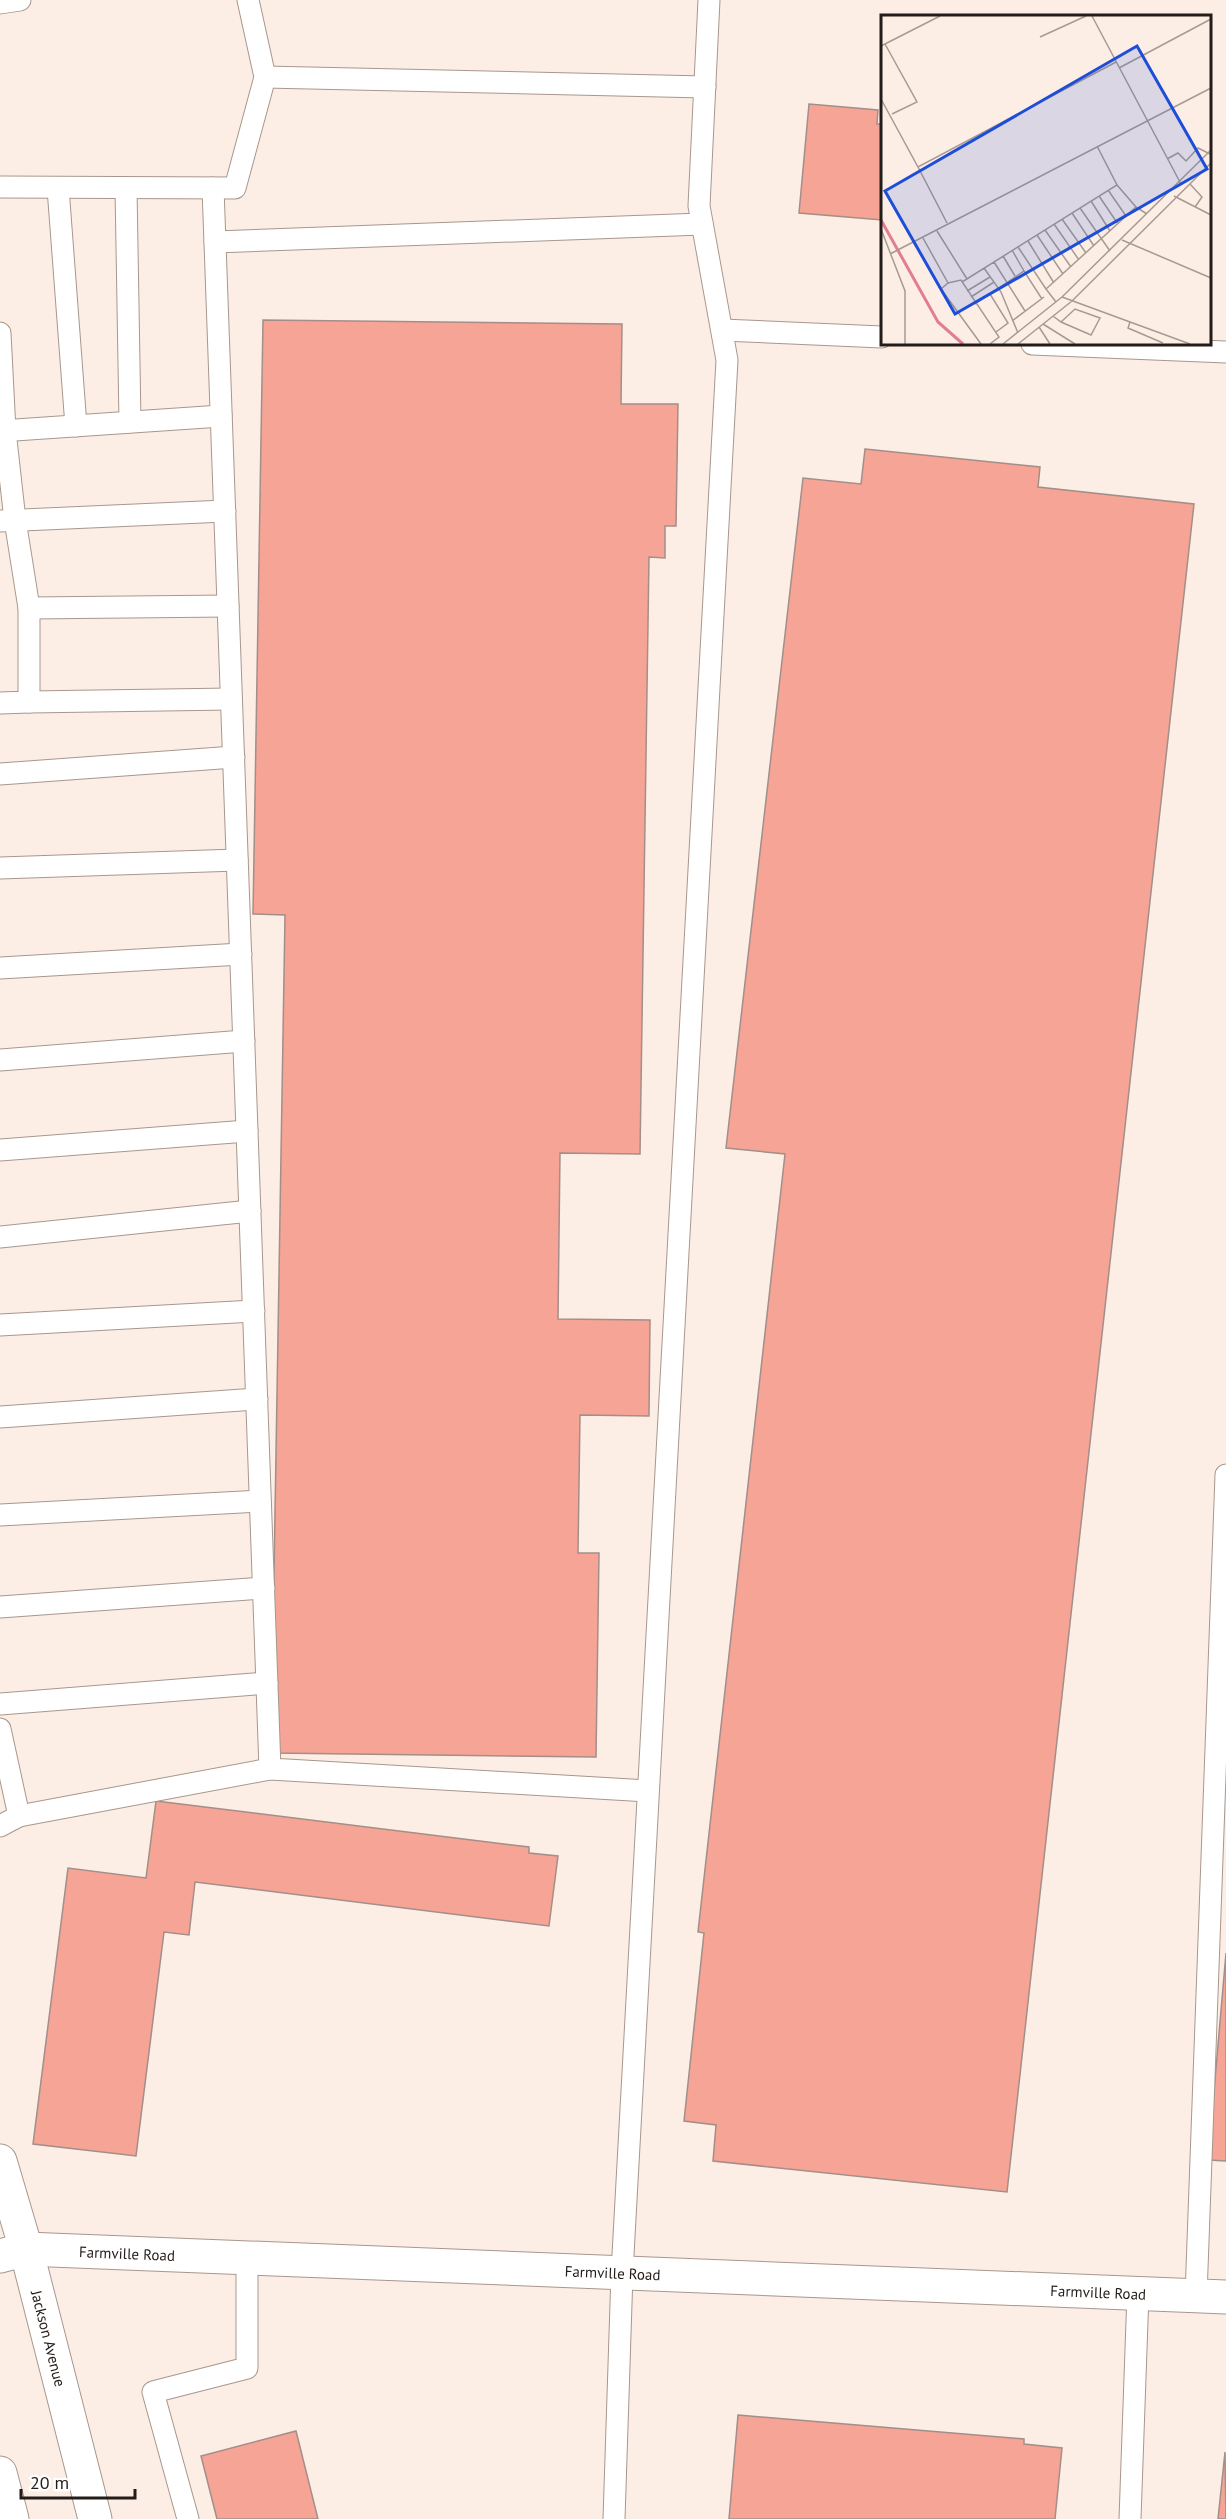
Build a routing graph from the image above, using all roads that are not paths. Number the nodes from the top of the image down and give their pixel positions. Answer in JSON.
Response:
{"nodes":[{"id":1,"x":20,"y":0,"type":"edge"},
{"id":2,"x":249,"y":0,"type":"edge"},
{"id":3,"x":710,"y":0,"type":"edge"},
{"id":4,"x":0,"y":3,"type":"edge"},
{"id":5,"x":265,"y":77,"type":"junction"},
{"id":6,"x":705,"y":87,"type":"junction"},
{"id":7,"x":0,"y":187,"type":"edge"},
{"id":8,"x":58,"y":188,"type":"junction"},
{"id":9,"x":126,"y":188,"type":"junction"},
{"id":10,"x":213,"y":188,"type":"junction"},
{"id":11,"x":702,"y":224,"type":"junction"},
{"id":12,"x":215,"y":242,"type":"junction"},
{"id":13,"x":722,"y":330,"type":"junction"},
{"id":14,"x":0,"y":333,"type":"edge"},
{"id":15,"x":881,"y":337,"type":"edge"},
{"id":16,"x":0,"y":345,"type":"edge"},
{"id":17,"x":1056,"y":345,"type":"edge"},
{"id":18,"x":1226,"y":352,"type":"edge"},
{"id":19,"x":221,"y":416,"type":"junction"},
{"id":20,"x":130,"y":422,"type":"junction"},
{"id":21,"x":75,"y":426,"type":"junction"},
{"id":22,"x":3,"y":431,"type":"edge"},
{"id":23,"x":225,"y":511,"type":"junction"},
{"id":24,"x":8,"y":520,"type":"edge"},
{"id":25,"x":228,"y":606,"type":"junction"},
{"id":26,"x":29,"y":608,"type":"junction"},
{"id":27,"x":231,"y":699,"type":"junction"},
{"id":28,"x":29,"y":702,"type":"junction"},
{"id":29,"x":0,"y":703,"type":"edge"},
{"id":30,"x":234,"y":757,"type":"junction"},
{"id":31,"x":0,"y":774,"type":"edge"},
{"id":32,"x":237,"y":860,"type":"junction"},
{"id":33,"x":0,"y":868,"type":"edge"},
{"id":34,"x":241,"y":954,"type":"junction"},
{"id":35,"x":0,"y":968,"type":"edge"},
{"id":36,"x":244,"y":1041,"type":"junction"},
{"id":37,"x":0,"y":1060,"type":"edge"},
{"id":38,"x":247,"y":1131,"type":"junction"},
{"id":39,"x":0,"y":1149,"type":"edge"},
{"id":40,"x":250,"y":1211,"type":"junction"},
{"id":41,"x":0,"y":1237,"type":"edge"},
{"id":42,"x":254,"y":1311,"type":"junction"},
{"id":43,"x":0,"y":1325,"type":"edge"},
{"id":44,"x":257,"y":1399,"type":"junction"},
{"id":45,"x":0,"y":1417,"type":"edge"},
{"id":46,"x":1226,"y":1475,"type":"edge"},
{"id":47,"x":260,"y":1501,"type":"junction"},
{"id":48,"x":0,"y":1515,"type":"edge"},
{"id":49,"x":264,"y":1588,"type":"junction"},
{"id":50,"x":0,"y":1606,"type":"edge"},
{"id":51,"x":267,"y":1683,"type":"junction"},
{"id":52,"x":0,"y":1704,"type":"edge"},
{"id":53,"x":0,"y":1729,"type":"edge"},
{"id":54,"x":270,"y":1768,"type":"junction"},
{"id":55,"x":648,"y":1791,"type":"junction"},
{"id":56,"x":19,"y":1816,"type":"junction"},
{"id":57,"x":0,"y":1826,"type":"edge"},
{"id":58,"x":0,"y":2161,"type":"edge"},
{"id":59,"x":13,"y":2253,"type":"edge"},
{"id":60,"x":247,"y":2258,"type":"junction"},
{"id":61,"x":622,"y":2273,"type":"junction"},
{"id":62,"x":1138,"y":2293,"type":"junction"},
{"id":63,"x":1211,"y":2296,"type":"edge"},
{"id":64,"x":0,"y":2473,"type":"edge"},
{"id":65,"x":12,"y":2519,"type":"edge"},
{"id":66,"x":95,"y":2519,"type":"edge"},
{"id":67,"x":188,"y":2519,"type":"edge"},
{"id":68,"x":615,"y":2519,"type":"edge"},
{"id":69,"x":1130,"y":2519,"type":"edge"}],
"edges":[{"from":1,"to":4,"type":"lane"},
{"from":2,"to":5,"type":"lane"},
{"from":3,"to":6,"type":"lane"},
{"from":5,"to":6,"type":"lane"},
{"from":5,"to":10,"type":"lane"},
{"from":6,"to":11,"type":"lane"},
{"from":7,"to":8,"type":"lane"},
{"from":8,"to":9,"type":"lane"},
{"from":8,"to":21,"type":"lane"},
{"from":9,"to":10,"type":"lane"},
{"from":9,"to":20,"type":"lane"},
{"from":10,"to":12,"type":"lane"},
{"from":11,"to":12,"type":"lane"},
{"from":11,"to":13,"type":"lane"},
{"from":12,"to":19,"type":"lane"},
{"from":13,"to":15,"type":"lane"},
{"from":13,"to":55,"type":"lane"},
{"from":14,"to":16,"type":"lane"},
{"from":16,"to":22,"type":"lane"},
{"from":17,"to":18,"type":"lane"},
{"from":19,"to":20,"type":"lane"},
{"from":19,"to":23,"type":"lane"},
{"from":20,"to":21,"type":"lane"},
{"from":21,"to":22,"type":"lane"},
{"from":22,"to":24,"type":"lane"},
{"from":23,"to":24,"type":"lane"},
{"from":23,"to":25,"type":"lane"},
{"from":24,"to":26,"type":"lane"},
{"from":25,"to":26,"type":"lane"},
{"from":25,"to":27,"type":"lane"},
{"from":26,"to":28,"type":"lane"},
{"from":27,"to":28,"type":"lane"},
{"from":27,"to":30,"type":"lane"},
{"from":28,"to":29,"type":"lane"},
{"from":30,"to":31,"type":"lane"},
{"from":30,"to":32,"type":"lane"},
{"from":32,"to":33,"type":"lane"},
{"from":32,"to":34,"type":"lane"},
{"from":34,"to":35,"type":"lane"},
{"from":34,"to":36,"type":"lane"},
{"from":36,"to":37,"type":"lane"},
{"from":36,"to":38,"type":"lane"},
{"from":38,"to":39,"type":"lane"},
{"from":38,"to":40,"type":"lane"},
{"from":40,"to":41,"type":"lane"},
{"from":40,"to":42,"type":"lane"},
{"from":42,"to":43,"type":"lane"},
{"from":42,"to":44,"type":"lane"},
{"from":44,"to":45,"type":"lane"},
{"from":44,"to":47,"type":"lane"},
{"from":46,"to":63,"type":"lane"},
{"from":47,"to":48,"type":"lane"},
{"from":47,"to":49,"type":"lane"},
{"from":49,"to":50,"type":"lane"},
{"from":49,"to":51,"type":"lane"},
{"from":51,"to":52,"type":"lane"},
{"from":51,"to":54,"type":"lane"},
{"from":53,"to":56,"type":"lane"},
{"from":54,"to":55,"type":"lane"},
{"from":54,"to":56,"type":"lane"},
{"from":55,"to":61,"type":"lane"},
{"from":56,"to":57,"type":"lane"},
{"from":58,"to":59,"type":"street","name":"Jackson Avenue"},
{"from":59,"to":60,"type":"street","name":"Farmville Road"},
{"from":59,"to":66,"type":"street","name":"Jackson Avenue"},
{"from":60,"to":61,"type":"street","name":"Farmville Road"},
{"from":60,"to":67,"type":"lane"},
{"from":61,"to":62,"type":"street","name":"Farmville Road"},
{"from":61,"to":68,"type":"lane"},
{"from":62,"to":63,"type":"street","name":"Farmville Road"},
{"from":62,"to":69,"type":"lane"},
{"from":64,"to":65,"type":"street"}]}
